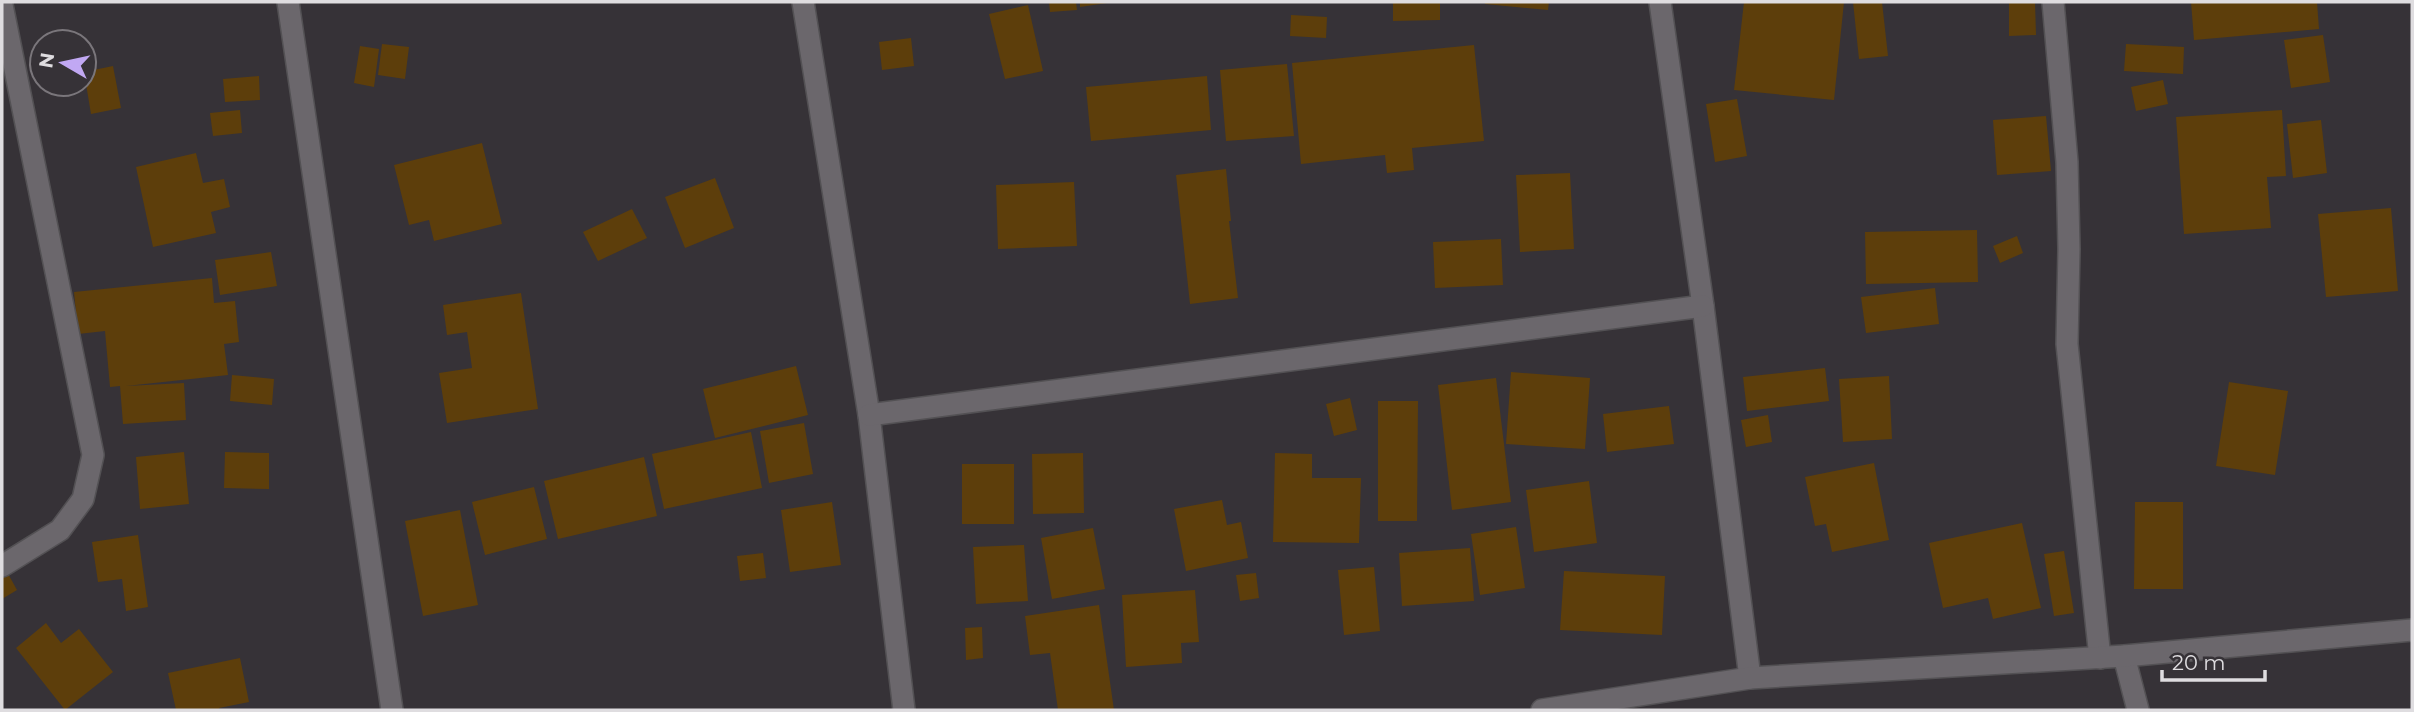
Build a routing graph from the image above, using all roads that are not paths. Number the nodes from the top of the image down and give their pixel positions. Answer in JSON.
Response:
{"nodes":[{"id":1,"x":288,"y":2,"type":"edge"},
{"id":2,"x":803,"y":2,"type":"edge"},
{"id":3,"x":1660,"y":2,"type":"edge"},
{"id":4,"x":2053,"y":2,"type":"edge"},
{"id":5,"x":2,"y":5,"type":"edge"},
{"id":6,"x":1703,"y":306,"type":"junction"},
{"id":7,"x":869,"y":415,"type":"junction"},
{"id":8,"x":2,"y":566,"type":"edge"},
{"id":9,"x":2412,"y":630,"type":"edge"},
{"id":10,"x":2124,"y":656,"type":"junction"},
{"id":11,"x":2100,"y":658,"type":"junction"},
{"id":12,"x":1750,"y":678,"type":"junction"},
{"id":13,"x":392,"y":710,"type":"edge"},
{"id":14,"x":904,"y":710,"type":"edge"},
{"id":15,"x":1542,"y":710,"type":"edge"},
{"id":16,"x":2138,"y":710,"type":"edge"}],
"edges":[{"from":1,"to":13,"type":"street"},
{"from":2,"to":7,"type":"street"},
{"from":3,"to":6,"type":"street"},
{"from":4,"to":11,"type":"street"},
{"from":5,"to":8,"type":"street"},
{"from":6,"to":7,"type":"street"},
{"from":6,"to":12,"type":"street"},
{"from":7,"to":14,"type":"street"},
{"from":9,"to":10,"type":"street"},
{"from":10,"to":11,"type":"street"},
{"from":10,"to":16,"type":"street"},
{"from":11,"to":12,"type":"street"},
{"from":12,"to":15,"type":"street"}]}
